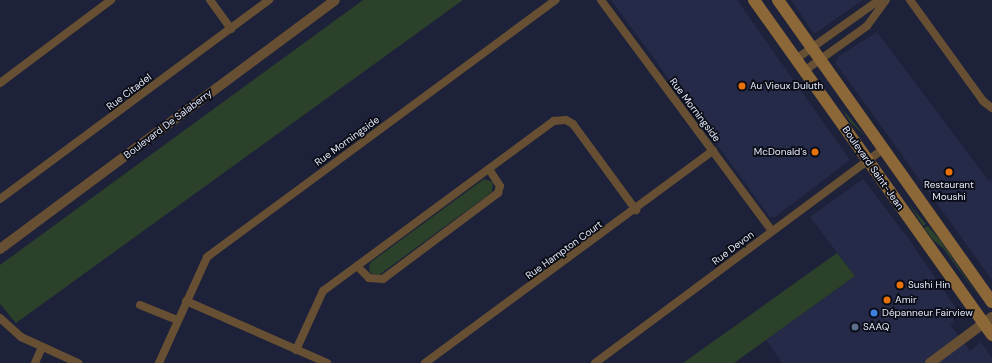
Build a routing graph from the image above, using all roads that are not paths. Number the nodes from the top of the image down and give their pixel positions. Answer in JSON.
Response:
{"nodes":[{"id":1,"x":111,"y":0,"type":"edge"},
{"id":2,"x":210,"y":0,"type":"edge"},
{"id":3,"x":269,"y":0,"type":"edge"},
{"id":4,"x":335,"y":0,"type":"edge"},
{"id":5,"x":555,"y":0,"type":"edge"},
{"id":6,"x":601,"y":0,"type":"edge"},
{"id":7,"x":754,"y":0,"type":"edge"},
{"id":8,"x":778,"y":0,"type":"edge"},
{"id":9,"x":879,"y":0,"type":"edge"},
{"id":10,"x":886,"y":0,"type":"edge"},
{"id":11,"x":910,"y":0,"type":"edge"},
{"id":12,"x":231,"y":28,"type":"junction"},
{"id":13,"x":811,"y":48,"type":"junction"},
{"id":14,"x":796,"y":59,"type":"junction"},
{"id":15,"x":820,"y":60,"type":"junction"},
{"id":16,"x":804,"y":71,"type":"junction"},
{"id":17,"x":0,"y":82,"type":"edge"},
{"id":18,"x":992,"y":108,"type":"edge"},
{"id":19,"x":883,"y":149,"type":"junction"},
{"id":20,"x":713,"y":151,"type":"junction"},
{"id":21,"x":868,"y":160,"type":"junction"},
{"id":22,"x":489,"y":169,"type":"junction"},
{"id":23,"x":0,"y":199,"type":"edge"},
{"id":24,"x":636,"y":210,"type":"junction"},
{"id":25,"x":772,"y":231,"type":"junction"},
{"id":26,"x":0,"y":249,"type":"edge"},
{"id":27,"x":357,"y":266,"type":"junction"},
{"id":28,"x":186,"y":302,"type":"junction"},
{"id":29,"x":992,"y":302,"type":"edge"},
{"id":30,"x":140,"y":305,"type":"dead end"},
{"id":31,"x":0,"y":318,"type":"edge"},
{"id":32,"x":177,"y":320,"type":"junction"},
{"id":33,"x":988,"y":320,"type":"edge"},
{"id":34,"x":992,"y":335,"type":"edge"},
{"id":35,"x":42,"y":348,"type":"junction"},
{"id":36,"x":296,"y":350,"type":"junction"},
{"id":37,"x":35,"y":363,"type":"edge"},
{"id":38,"x":78,"y":363,"type":"edge"},
{"id":39,"x":158,"y":363,"type":"edge"},
{"id":40,"x":327,"y":363,"type":"edge"},
{"id":41,"x":425,"y":363,"type":"edge"},
{"id":42,"x":595,"y":363,"type":"edge"},
{"id":43,"x":930,"y":363,"type":"edge"}],
"edges":[{"from":1,"to":17,"type":"street"},
{"from":2,"to":12,"type":"street"},
{"from":3,"to":12,"type":"street","name":"Rue Citadel"},
{"from":4,"to":26,"type":"street","name":"Boulevard De Salaberry"},
{"from":5,"to":28,"type":"street","name":"Rue Morningside"},
{"from":6,"to":20,"type":"street","name":"Rue Morningside"},
{"from":7,"to":14,"type":"main road","name":"Boulevard Saint-Jean"},
{"from":8,"to":13,"type":"main road","name":"Boulevard Saint-Jean"},
{"from":9,"to":13,"type":"street"},
{"from":10,"to":15,"type":"street"},
{"from":11,"to":18,"type":"street"},
{"from":12,"to":23,"type":"street","name":"Rue Citadel"},
{"from":13,"to":14,"type":"street"},
{"from":13,"to":15,"type":"main road","name":"Boulevard Saint-Jean"},
{"from":14,"to":16,"type":"main road","name":"Boulevard Saint-Jean"},
{"from":15,"to":16,"type":"street"},
{"from":15,"to":19,"type":"main road","name":"Boulevard Saint-Jean"},
{"from":16,"to":21,"type":"main road","name":"Boulevard Saint-Jean"},
{"from":19,"to":21,"type":"street","name":"Rue Devon"},
{"from":19,"to":29,"type":"main road","name":"Boulevard Saint-Jean"},
{"from":20,"to":24,"type":"street","name":"Rue Hampton Court"},
{"from":20,"to":25,"type":"street","name":"Rue Morningside"},
{"from":21,"to":25,"type":"street","name":"Rue Devon"},
{"from":21,"to":33,"type":"main road","name":"Boulevard Saint-Jean"},
{"from":22,"to":24,"type":"street"},
{"from":22,"to":27,"type":"street"},
{"from":22,"to":27,"type":"street"},
{"from":24,"to":41,"type":"street","name":"Rue Hampton Court"},
{"from":25,"to":42,"type":"street","name":"Rue Devon"},
{"from":27,"to":36,"type":"street"},
{"from":28,"to":32,"type":"street","name":"Rue Morningside"},
{"from":28,"to":36,"type":"street"},
{"from":30,"to":32,"type":"street"},
{"from":31,"to":35,"type":"street"},
{"from":32,"to":39,"type":"street","name":"Rue Morningside"},
{"from":33,"to":34,"type":"main road","name":"Boulevard Saint-Jean"},
{"from":33,"to":43,"type":"street"},
{"from":35,"to":37,"type":"street"},
{"from":35,"to":38,"type":"street"},
{"from":36,"to":40,"type":"street"}]}
